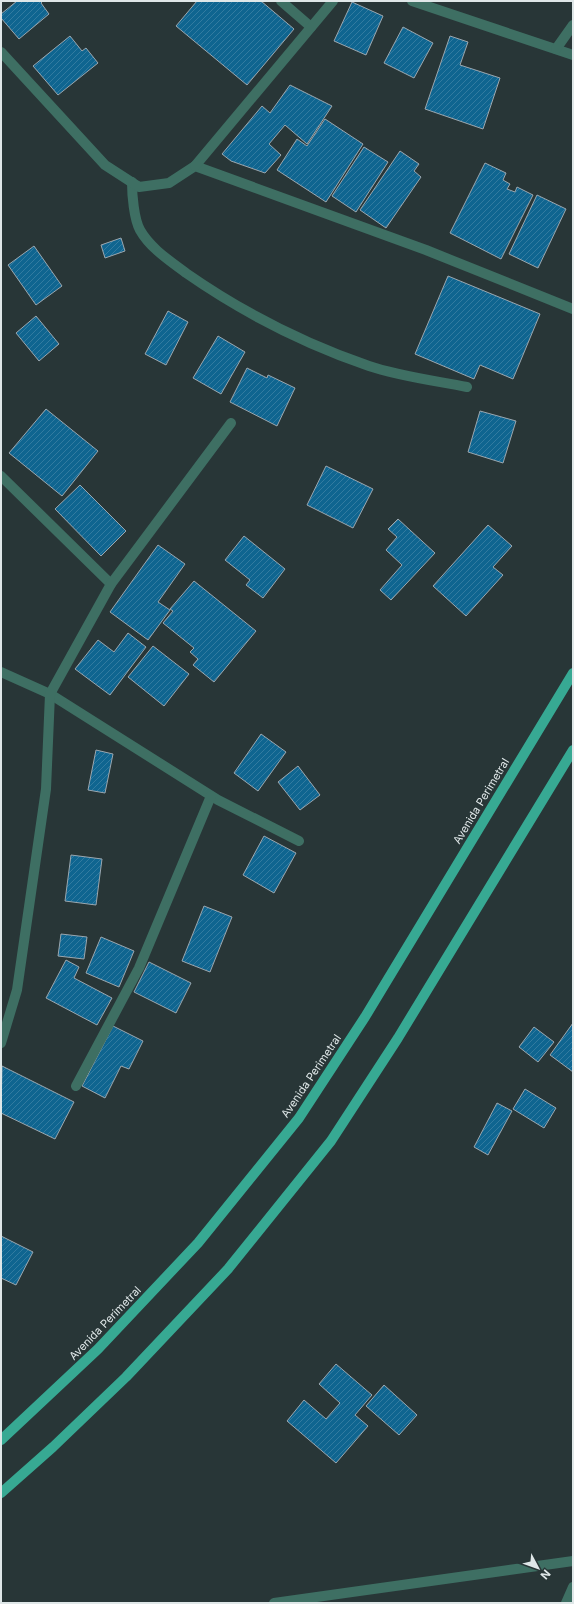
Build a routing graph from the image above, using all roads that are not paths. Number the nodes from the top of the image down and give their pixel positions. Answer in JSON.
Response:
{"nodes":[{"id":1,"x":281,"y":1,"type":"edge"},
{"id":2,"x":333,"y":1,"type":"edge"},
{"id":3,"x":412,"y":1,"type":"edge"},
{"id":4,"x":573,"y":25,"type":"edge"},
{"id":5,"x":311,"y":27,"type":"junction"},
{"id":6,"x":556,"y":49,"type":"junction"},
{"id":7,"x":1,"y":52,"type":"edge"},
{"id":8,"x":573,"y":55,"type":"edge"},
{"id":9,"x":195,"y":166,"type":"junction"},
{"id":10,"x":132,"y":182,"type":"junction"},
{"id":11,"x":573,"y":309,"type":"edge"},
{"id":12,"x":467,"y":387,"type":"dead end"},
{"id":13,"x":231,"y":423,"type":"dead end"},
{"id":14,"x":1,"y":476,"type":"edge"},
{"id":15,"x":111,"y":584,"type":"junction"},
{"id":16,"x":1,"y":672,"type":"edge"},
{"id":17,"x":573,"y":673,"type":"edge"},
{"id":18,"x":50,"y":694,"type":"junction"},
{"id":19,"x":573,"y":750,"type":"edge"},
{"id":20,"x":211,"y":796,"type":"junction"},
{"id":21,"x":299,"y":841,"type":"dead end"},
{"id":22,"x":1,"y":1043,"type":"edge"},
{"id":23,"x":76,"y":1086,"type":"dead end"},
{"id":24,"x":1,"y":1440,"type":"edge"},
{"id":25,"x":1,"y":1493,"type":"edge"},
{"id":26,"x":573,"y":1561,"type":"edge"},
{"id":27,"x":573,"y":1587,"type":"edge"},
{"id":28,"x":274,"y":1603,"type":"edge"},
{"id":29,"x":566,"y":1603,"type":"edge"}],
"edges":[{"from":1,"to":5,"type":"street"},
{"from":2,"to":5,"type":"street"},
{"from":3,"to":6,"type":"street"},
{"from":4,"to":6,"type":"street"},
{"from":5,"to":9,"type":"street"},
{"from":6,"to":8,"type":"street"},
{"from":7,"to":10,"type":"street"},
{"from":9,"to":10,"type":"street"},
{"from":9,"to":11,"type":"street"},
{"from":10,"to":12,"type":"street"},
{"from":13,"to":15,"type":"street"},
{"from":14,"to":15,"type":"street"},
{"from":15,"to":18,"type":"street"},
{"from":16,"to":18,"type":"street"},
{"from":17,"to":24,"type":"main road","name":"Avenida Perimetral"},
{"from":18,"to":20,"type":"street"},
{"from":18,"to":22,"type":"street"},
{"from":19,"to":25,"type":"main road"},
{"from":20,"to":21,"type":"street"},
{"from":20,"to":23,"type":"street"},
{"from":26,"to":28,"type":"street"},
{"from":27,"to":29,"type":"street"}]}
